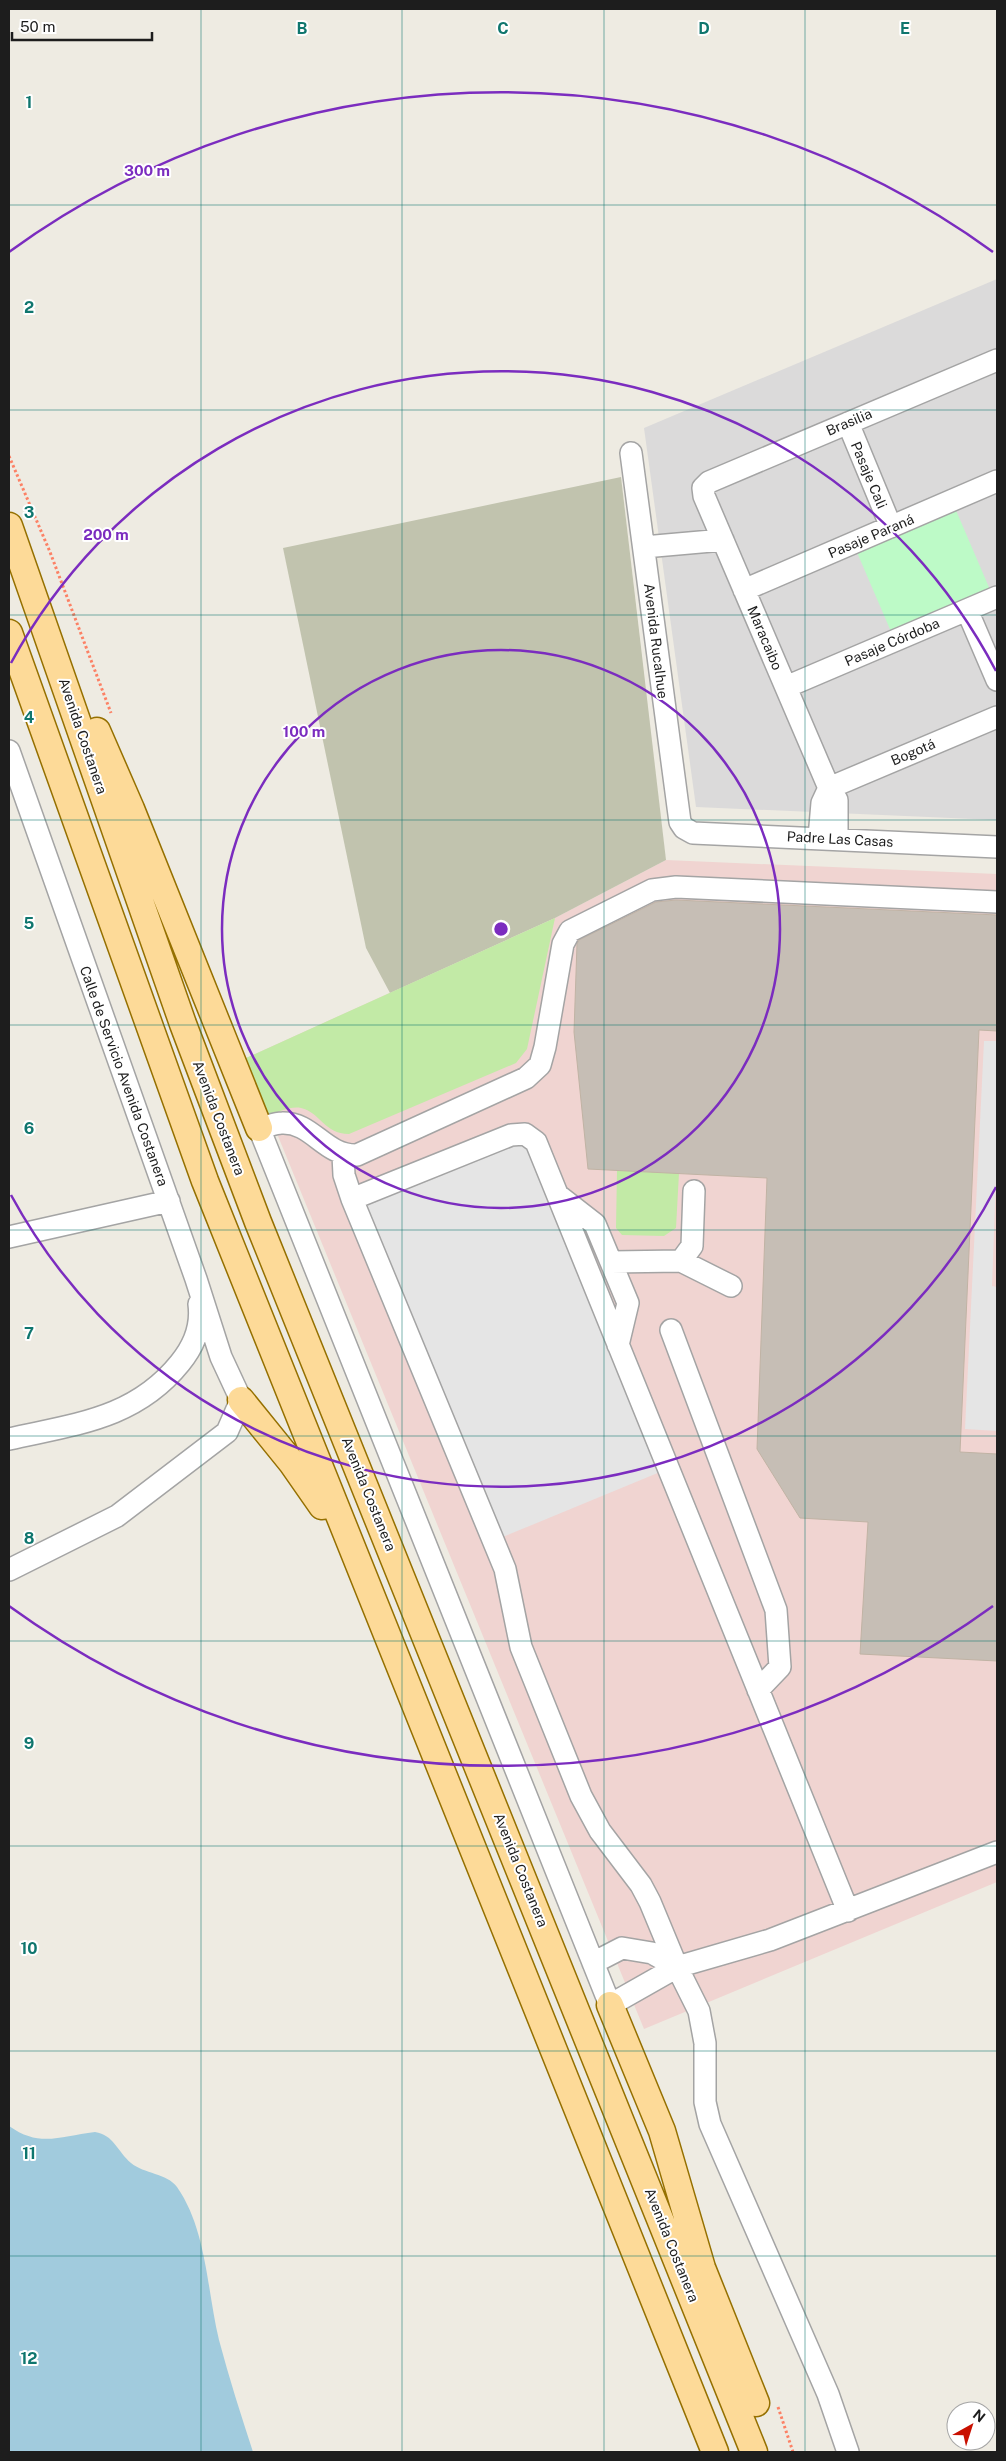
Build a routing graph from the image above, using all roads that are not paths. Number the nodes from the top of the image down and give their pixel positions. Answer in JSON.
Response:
{"nodes":[{"id":1,"x":997,"y":360,"type":"edge"},
{"id":2,"x":848,"y":423,"type":"junction"},
{"id":3,"x":631,"y":453,"type":"dead end"},
{"id":4,"x":997,"y":481,"type":"edge"},
{"id":5,"x":703,"y":488,"type":"joint"},
{"id":6,"x":9,"y":526,"type":"edge"},
{"id":7,"x":891,"y":527,"type":"junction"},
{"id":8,"x":723,"y":540,"type":"junction"},
{"id":9,"x":644,"y":547,"type":"junction"},
{"id":10,"x":744,"y":590,"type":"junction"},
{"id":11,"x":997,"y":597,"type":"edge"},
{"id":12,"x":966,"y":610,"type":"junction"},
{"id":13,"x":43,"y":621,"type":"junction"},
{"id":14,"x":9,"y":633,"type":"edge"},
{"id":15,"x":997,"y":680,"type":"edge"},
{"id":16,"x":786,"y":688,"type":"junction"},
{"id":17,"x":997,"y":717,"type":"edge"},
{"id":18,"x":9,"y":751,"type":"edge"},
{"id":19,"x":830,"y":788,"type":"junction"},
{"id":20,"x":684,"y":828,"type":"joint"},
{"id":21,"x":828,"y":838,"type":"junction"},
{"id":22,"x":997,"y":847,"type":"edge"},
{"id":23,"x":997,"y":902,"type":"edge"},
{"id":24,"x":259,"y":1128,"type":"junction"},
{"id":25,"x":343,"y":1155,"type":"junction"},
{"id":26,"x":694,"y":1191,"type":"dead end"},
{"id":27,"x":557,"y":1195,"type":"junction"},
{"id":28,"x":352,"y":1199,"type":"junction"},
{"id":29,"x":169,"y":1201,"type":"junction"},
{"id":30,"x":9,"y":1237,"type":"edge"},
{"id":31,"x":681,"y":1261,"type":"junction"},
{"id":32,"x":611,"y":1262,"type":"junction"},
{"id":33,"x":196,"y":1279,"type":"junction"},
{"id":34,"x":731,"y":1286,"type":"dead end"},
{"id":35,"x":671,"y":1330,"type":"dead end"},
{"id":36,"x":618,"y":1345,"type":"junction"},
{"id":37,"x":241,"y":1400,"type":"junction"},
{"id":38,"x":9,"y":1439,"type":"edge"},
{"id":39,"x":353,"y":1555,"type":"junction"},
{"id":40,"x":9,"y":1570,"type":"edge"},
{"id":41,"x":758,"y":1690,"type":"junction"},
{"id":42,"x":997,"y":1852,"type":"edge"},
{"id":43,"x":848,"y":1911,"type":"junction"},
{"id":44,"x":593,"y":1963,"type":"junction"},
{"id":45,"x":677,"y":1967,"type":"junction"},
{"id":46,"x":610,"y":2005,"type":"junction"},
{"id":47,"x":715,"y":2452,"type":"edge"},
{"id":48,"x":754,"y":2452,"type":"edge"},
{"id":49,"x":768,"y":2452,"type":"edge"},
{"id":50,"x":848,"y":2452,"type":"edge"}],
"edges":[{"from":1,"to":2,"type":"street","name":"Brasilia"},
{"from":2,"to":5,"type":"street","name":"Brasilia"},
{"from":2,"to":7,"type":"street","name":"Pasaje Cali"},
{"from":3,"to":9,"type":"street","name":"Avenida Rucalhue"},
{"from":4,"to":7,"type":"street","name":"Pasaje Paraná"},
{"from":5,"to":8,"type":"street","name":"Maracaibo"},
{"from":6,"to":13,"type":"main road","name":"Avenida Costanera"},
{"from":7,"to":10,"type":"street","name":"Pasaje Paraná"},
{"from":8,"to":9,"type":"street"},
{"from":8,"to":10,"type":"street","name":"Maracaibo"},
{"from":9,"to":20,"type":"street","name":"Avenida Rucalhue"},
{"from":10,"to":16,"type":"street","name":"Maracaibo"},
{"from":11,"to":12,"type":"street","name":"Pasaje Córdoba"},
{"from":12,"to":15,"type":"street"},
{"from":12,"to":16,"type":"street","name":"Pasaje Córdoba"},
{"from":13,"to":24,"type":"main road"},
{"from":13,"to":48,"type":"main road","name":"Avenida Costanera"},
{"from":14,"to":39,"type":"main road"},
{"from":16,"to":19,"type":"street","name":"Maracaibo"},
{"from":17,"to":19,"type":"street","name":"Bogotá"},
{"from":18,"to":29,"type":"street","name":"Calle de Servicio Avenida Costanera"},
{"from":19,"to":21,"type":"street"},
{"from":20,"to":21,"type":"street","name":"Padre Las Casas"},
{"from":21,"to":22,"type":"street","name":"Padre Las Casas"},
{"from":23,"to":25,"type":"street"},
{"from":24,"to":25,"type":"street"},
{"from":24,"to":44,"type":"street"},
{"from":25,"to":28,"type":"street"},
{"from":26,"to":31,"type":"street"},
{"from":27,"to":28,"type":"street"},
{"from":27,"to":32,"type":"street"},
{"from":27,"to":36,"type":"street"},
{"from":28,"to":45,"type":"street"},
{"from":29,"to":30,"type":"street"},
{"from":29,"to":33,"type":"street","name":"Calle de Servicio Avenida Costanera"},
{"from":31,"to":32,"type":"street"},
{"from":31,"to":34,"type":"street"},
{"from":32,"to":36,"type":"street"},
{"from":33,"to":37,"type":"street","name":"Calle de Servicio Avenida Costanera"},
{"from":33,"to":38,"type":"street"},
{"from":35,"to":41,"type":"street"},
{"from":36,"to":41,"type":"street"},
{"from":37,"to":39,"type":"main road"},
{"from":37,"to":40,"type":"street"},
{"from":39,"to":47,"type":"main road"},
{"from":41,"to":43,"type":"street"},
{"from":42,"to":43,"type":"street"},
{"from":43,"to":45,"type":"street"},
{"from":44,"to":45,"type":"street"},
{"from":44,"to":46,"type":"street"},
{"from":45,"to":46,"type":"street"},
{"from":45,"to":50,"type":"street"},
{"from":46,"to":49,"type":"main road"}]}
